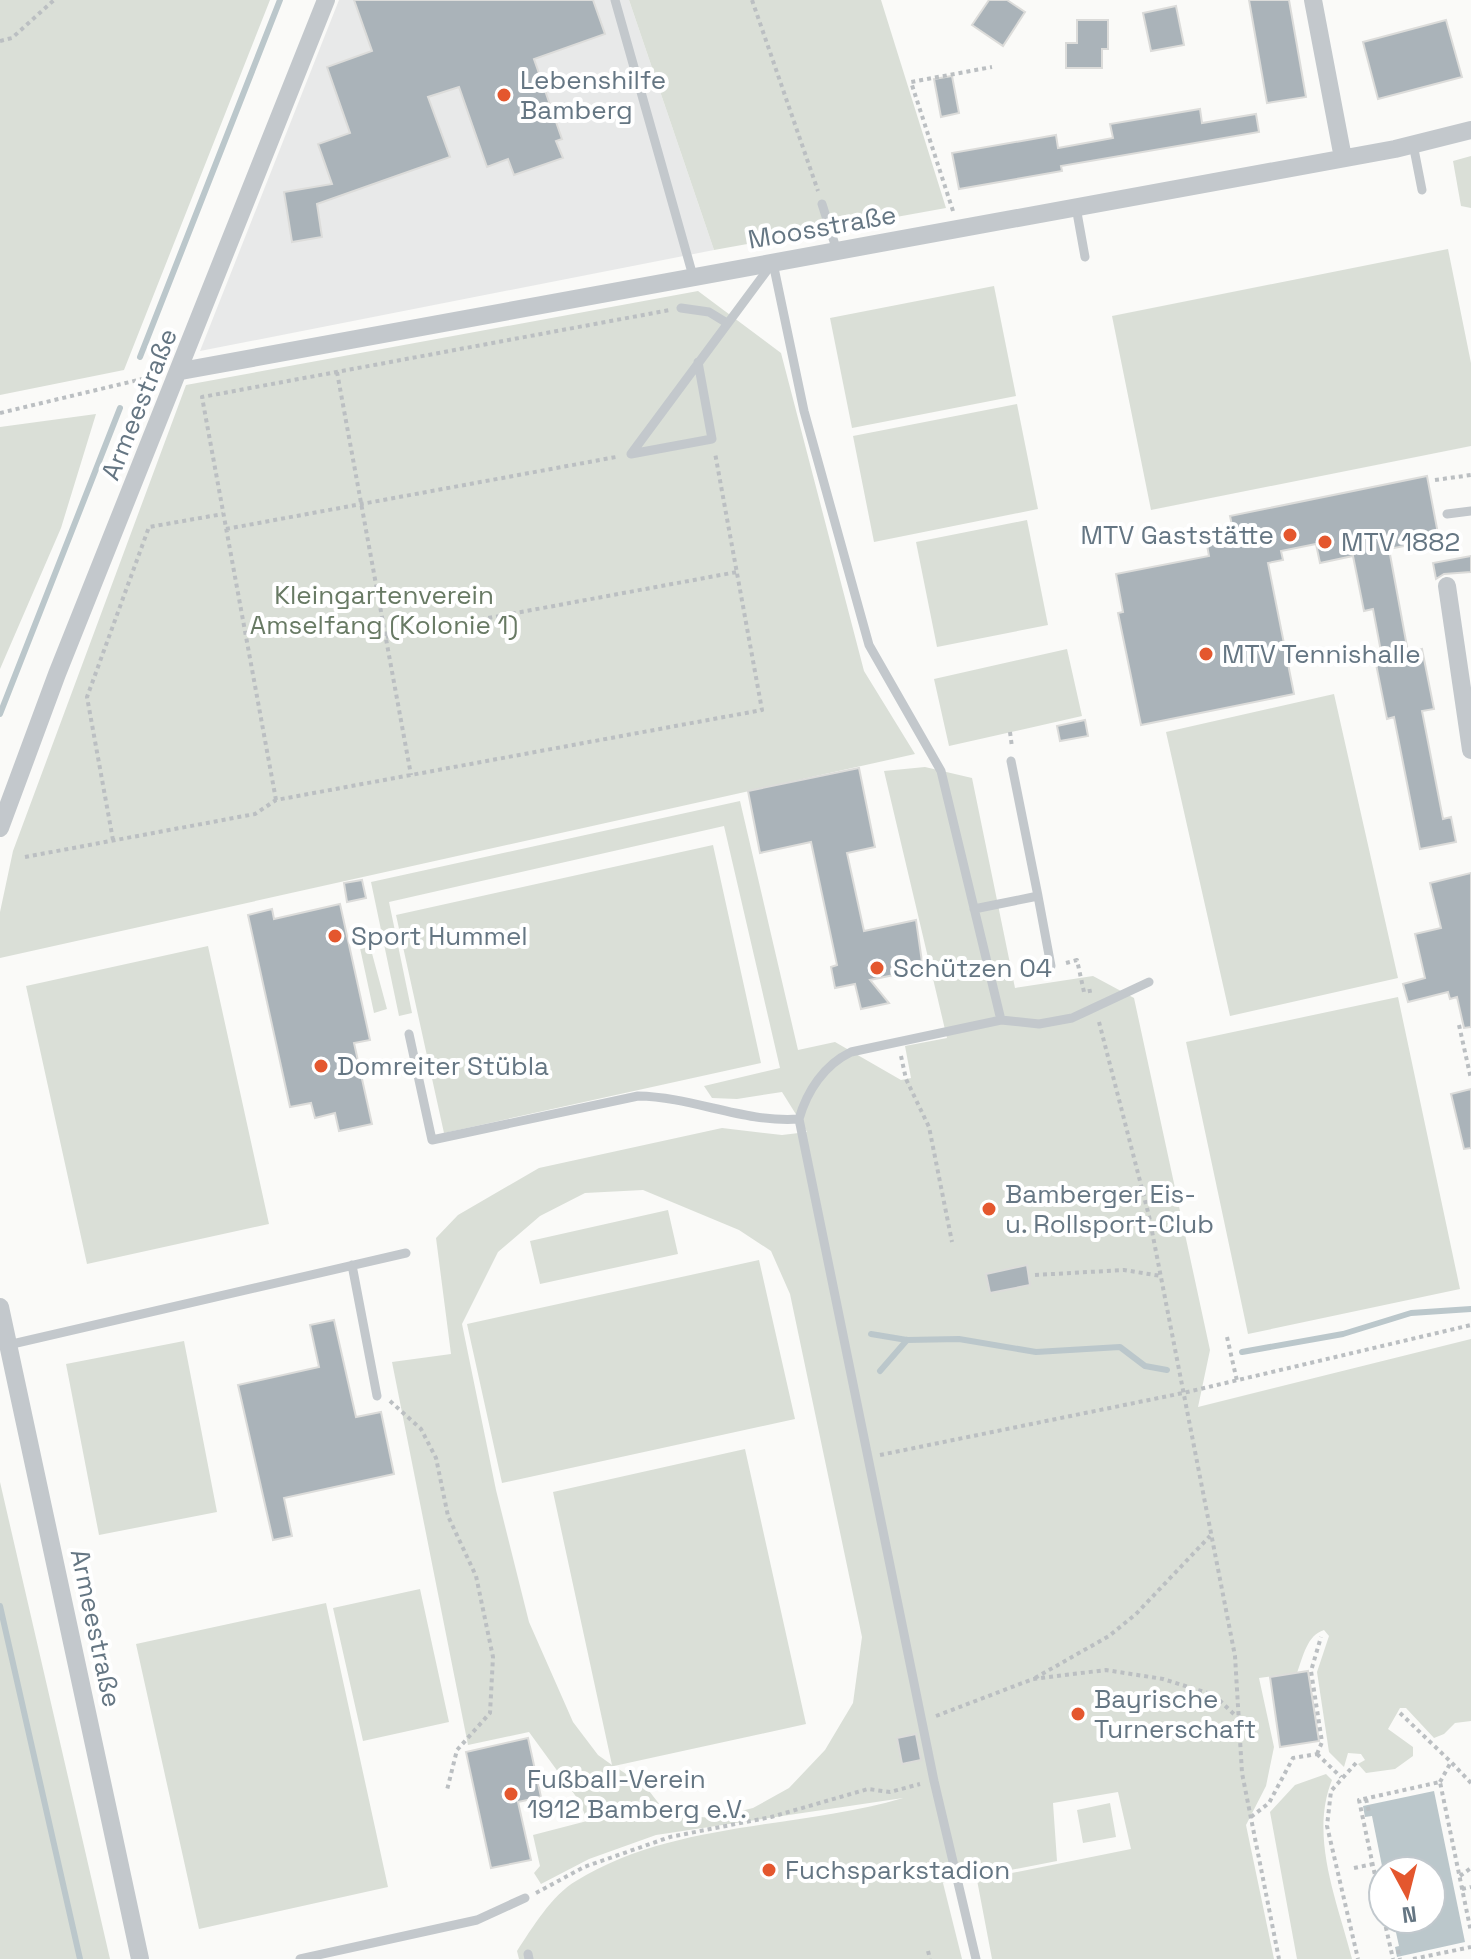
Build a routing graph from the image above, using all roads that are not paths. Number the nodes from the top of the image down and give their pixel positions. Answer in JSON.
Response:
{"nodes":[{"id":1,"x":326,"y":0,"type":"edge"},
{"id":2,"x":615,"y":0,"type":"edge"},
{"id":3,"x":1313,"y":0,"type":"edge"},
{"id":4,"x":1471,"y":130,"type":"edge"},
{"id":5,"x":1413,"y":144,"type":"junction"},
{"id":6,"x":1343,"y":158,"type":"junction"},
{"id":7,"x":1422,"y":190,"type":"dead end"},
{"id":8,"x":822,"y":204,"type":"road end"},
{"id":9,"x":1076,"y":207,"type":"junction"},
{"id":10,"x":837,"y":251,"type":"junction"},
{"id":11,"x":1085,"y":257,"type":"dead end"},
{"id":12,"x":773,"y":263,"type":"junction"},
{"id":13,"x":693,"y":276,"type":"junction"},
{"id":14,"x":681,"y":308,"type":"road end"},
{"id":15,"x":727,"y":323,"type":"junction"},
{"id":16,"x":698,"y":362,"type":"junction"},
{"id":17,"x":181,"y":371,"type":"junction"},
{"id":18,"x":1471,"y":511,"type":"edge"},
{"id":19,"x":1447,"y":514,"type":"dead end"},
{"id":20,"x":1447,"y":586,"type":"dead end"},
{"id":21,"x":1471,"y":750,"type":"edge"},
{"id":22,"x":1011,"y":761,"type":"dead end"},
{"id":23,"x":0,"y":828,"type":"edge"},
{"id":24,"x":1038,"y":896,"type":"junction"},
{"id":25,"x":974,"y":909,"type":"junction"},
{"id":26,"x":1051,"y":966,"type":"road end"},
{"id":27,"x":1149,"y":982,"type":"dead end"},
{"id":28,"x":1001,"y":1020,"type":"junction"},
{"id":29,"x":409,"y":1034,"type":"dead end"},
{"id":30,"x":799,"y":1119,"type":"junction"},
{"id":31,"x":406,"y":1253,"type":"dead end"},
{"id":32,"x":352,"y":1265,"type":"junction"},
{"id":33,"x":0,"y":1307,"type":"edge"},
{"id":34,"x":8,"y":1345,"type":"junction"},
{"id":35,"x":377,"y":1396,"type":"road end"},
{"id":36,"x":525,"y":1898,"type":"road end"},
{"id":37,"x":140,"y":1959,"type":"edge"},
{"id":38,"x":300,"y":1959,"type":"edge"},
{"id":39,"x":976,"y":1959,"type":"edge"}],
"edges":[{"from":1,"to":17,"type":"street","name":"Armeestraße"},
{"from":2,"to":13,"type":"lane"},
{"from":3,"to":6,"type":"street"},
{"from":4,"to":5,"type":"street","name":"Moosstraße"},
{"from":5,"to":6,"type":"street","name":"Moosstraße"},
{"from":5,"to":7,"type":"lane"},
{"from":6,"to":9,"type":"street","name":"Moosstraße"},
{"from":8,"to":10,"type":"lane"},
{"from":9,"to":10,"type":"street","name":"Moosstraße"},
{"from":9,"to":11,"type":"lane"},
{"from":10,"to":12,"type":"street","name":"Moosstraße"},
{"from":12,"to":13,"type":"street","name":"Moosstraße"},
{"from":12,"to":15,"type":"lane"},
{"from":12,"to":25,"type":"lane"},
{"from":13,"to":17,"type":"street","name":"Moosstraße"},
{"from":14,"to":15,"type":"lane"},
{"from":15,"to":16,"type":"lane"},
{"from":16,"to":16,"type":"lane"},
{"from":17,"to":23,"type":"street","name":"Armeestraße"},
{"from":18,"to":19,"type":"lane"},
{"from":20,"to":21,"type":"street"},
{"from":22,"to":24,"type":"lane"},
{"from":24,"to":25,"type":"lane"},
{"from":24,"to":26,"type":"lane"},
{"from":25,"to":28,"type":"lane"},
{"from":27,"to":28,"type":"lane"},
{"from":28,"to":30,"type":"lane"},
{"from":29,"to":30,"type":"lane"},
{"from":30,"to":39,"type":"lane"},
{"from":31,"to":32,"type":"lane"},
{"from":32,"to":34,"type":"lane"},
{"from":32,"to":35,"type":"lane"},
{"from":33,"to":34,"type":"street","name":"Armeestraße"},
{"from":34,"to":37,"type":"street","name":"Armeestraße"},
{"from":36,"to":38,"type":"lane"}]}
